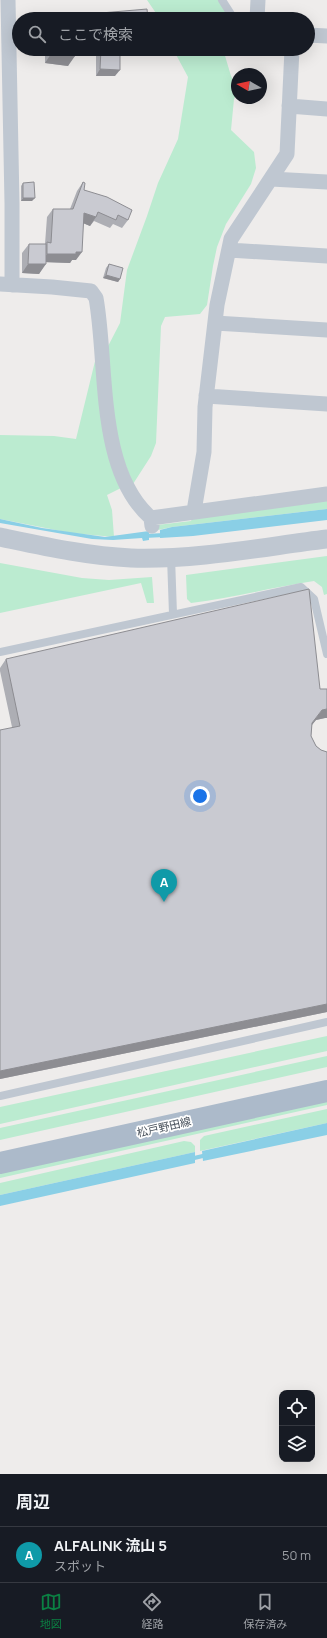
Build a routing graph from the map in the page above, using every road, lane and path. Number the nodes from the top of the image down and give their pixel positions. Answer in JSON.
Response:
{"nodes":[{"id":1,"x":8,"y":0,"type":"edge"},
{"id":2,"x":222,"y":0,"type":"edge"},
{"id":3,"x":258,"y":0,"type":"edge"},
{"id":4,"x":230,"y":12,"type":"edge"},
{"id":5,"x":257,"y":12,"type":"edge"},
{"id":6,"x":315,"y":35,"type":"edge"},
{"id":7,"x":327,"y":36,"type":"edge"},
{"id":8,"x":292,"y":56,"type":"edge"},
{"id":9,"x":289,"y":106,"type":"junction"},
{"id":10,"x":327,"y":109,"type":"edge"},
{"id":11,"x":271,"y":179,"type":"junction"},
{"id":12,"x":327,"y":182,"type":"edge"},
{"id":13,"x":229,"y":250,"type":"junction"},
{"id":14,"x":327,"y":256,"type":"edge"},
{"id":15,"x":6,"y":284,"type":"edge"},
{"id":16,"x":215,"y":323,"type":"junction"},
{"id":17,"x":327,"y":330,"type":"edge"},
{"id":18,"x":206,"y":396,"type":"junction"},
{"id":19,"x":327,"y":404,"type":"edge"},
{"id":20,"x":327,"y":494,"type":"edge"},
{"id":21,"x":194,"y":512,"type":"junction"},
{"id":22,"x":0,"y":536,"type":"edge"},
{"id":23,"x":327,"y":539,"type":"edge"},
{"id":24,"x":171,"y":557,"type":"junction"},
{"id":25,"x":173,"y":614,"type":"junction"},
{"id":26,"x":0,"y":652,"type":"edge"},
{"id":27,"x":327,"y":654,"type":"edge"},
{"id":28,"x":327,"y":1022,"type":"edge"},
{"id":29,"x":327,"y":1091,"type":"edge"},
{"id":30,"x":0,"y":1096,"type":"edge"},
{"id":31,"x":0,"y":1163,"type":"edge"}],
"edges":[{"from":1,"to":15,"type":"street"},
{"from":2,"to":4,"type":"lane"},
{"from":3,"to":5,"type":"street"},
{"from":6,"to":7,"type":"street"},
{"from":8,"to":9,"type":"street"},
{"from":9,"to":10,"type":"street"},
{"from":9,"to":11,"type":"street"},
{"from":11,"to":12,"type":"street"},
{"from":11,"to":13,"type":"street"},
{"from":13,"to":14,"type":"street"},
{"from":13,"to":16,"type":"street"},
{"from":15,"to":21,"type":"street"},
{"from":16,"to":17,"type":"street"},
{"from":16,"to":18,"type":"street"},
{"from":18,"to":19,"type":"street"},
{"from":18,"to":21,"type":"street"},
{"from":20,"to":21,"type":"street"},
{"from":22,"to":24,"type":"street"},
{"from":23,"to":24,"type":"street"},
{"from":24,"to":25,"type":"lane"},
{"from":25,"to":26,"type":"lane"},
{"from":25,"to":27,"type":"lane"},
{"from":28,"to":30,"type":"lane"},
{"from":29,"to":31,"type":"main road","name":"松戸野田線"}]}
